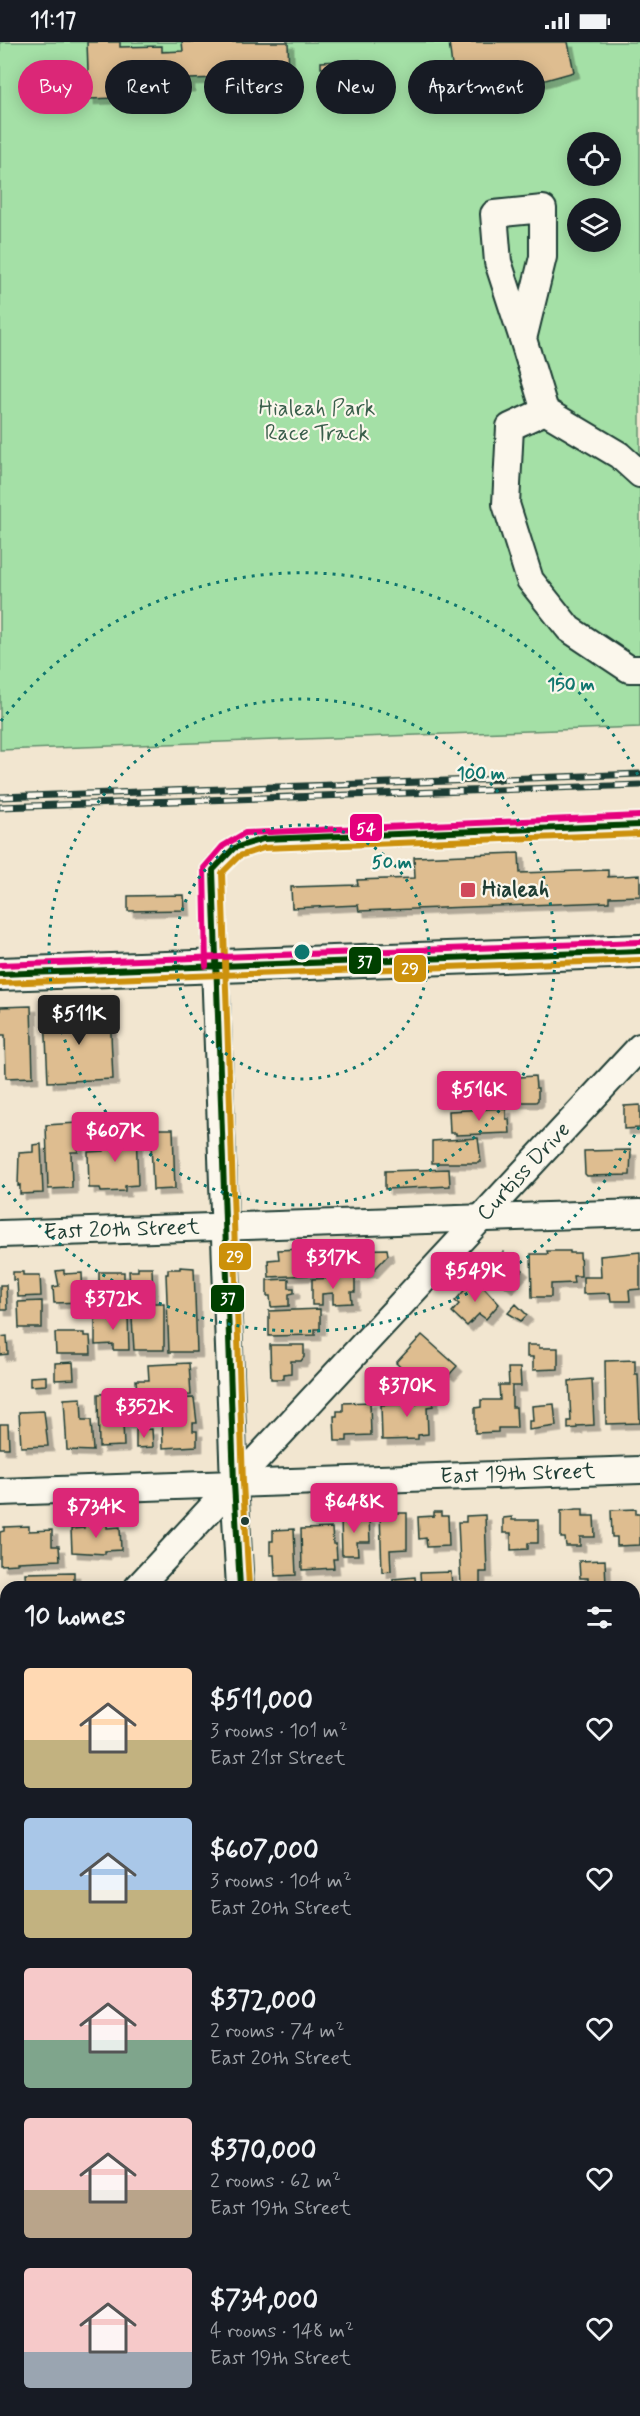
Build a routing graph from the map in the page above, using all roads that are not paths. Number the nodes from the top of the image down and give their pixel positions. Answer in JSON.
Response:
{"nodes":[{"id":1,"x":523,"y":339,"type":"dead end"},
{"id":2,"x":545,"y":411,"type":"junction"},
{"id":3,"x":640,"y":474,"type":"edge"},
{"id":4,"x":640,"y":669,"type":"edge"},
{"id":5,"x":640,"y":951,"type":"edge"},
{"id":6,"x":215,"y":966,"type":"junction"},
{"id":7,"x":0,"y":974,"type":"edge"},
{"id":8,"x":640,"y":1047,"type":"edge"},
{"id":9,"x":640,"y":1213,"type":"edge"},
{"id":10,"x":480,"y":1217,"type":"junction"},
{"id":11,"x":225,"y":1226,"type":"junction"},
{"id":12,"x":0,"y":1234,"type":"edge"},
{"id":13,"x":640,"y":1470,"type":"edge"},
{"id":14,"x":234,"y":1483,"type":"junction"},
{"id":15,"x":0,"y":1492,"type":"edge"},
{"id":16,"x":144,"y":1581,"type":"edge"},
{"id":17,"x":240,"y":1581,"type":"edge"}],
"edges":[{"from":1,"to":2,"type":"street"},
{"from":2,"to":3,"type":"street"},
{"from":2,"to":4,"type":"street"},
{"from":5,"to":6,"type":"main road"},
{"from":6,"to":7,"type":"main road"},
{"from":6,"to":11,"type":"street"},
{"from":8,"to":10,"type":"street","name":"Curtiss Drive"},
{"from":9,"to":10,"type":"street","name":"East 20th Street"},
{"from":10,"to":11,"type":"street","name":"East 20th Street"},
{"from":10,"to":14,"type":"street","name":"Curtiss Drive"},
{"from":11,"to":12,"type":"street","name":"East 20th Street"},
{"from":11,"to":14,"type":"street"},
{"from":13,"to":14,"type":"street","name":"East 19th Street"},
{"from":14,"to":15,"type":"street","name":"East 19th Street"},
{"from":14,"to":16,"type":"street","name":"Curtiss Drive"},
{"from":14,"to":17,"type":"street"}]}
